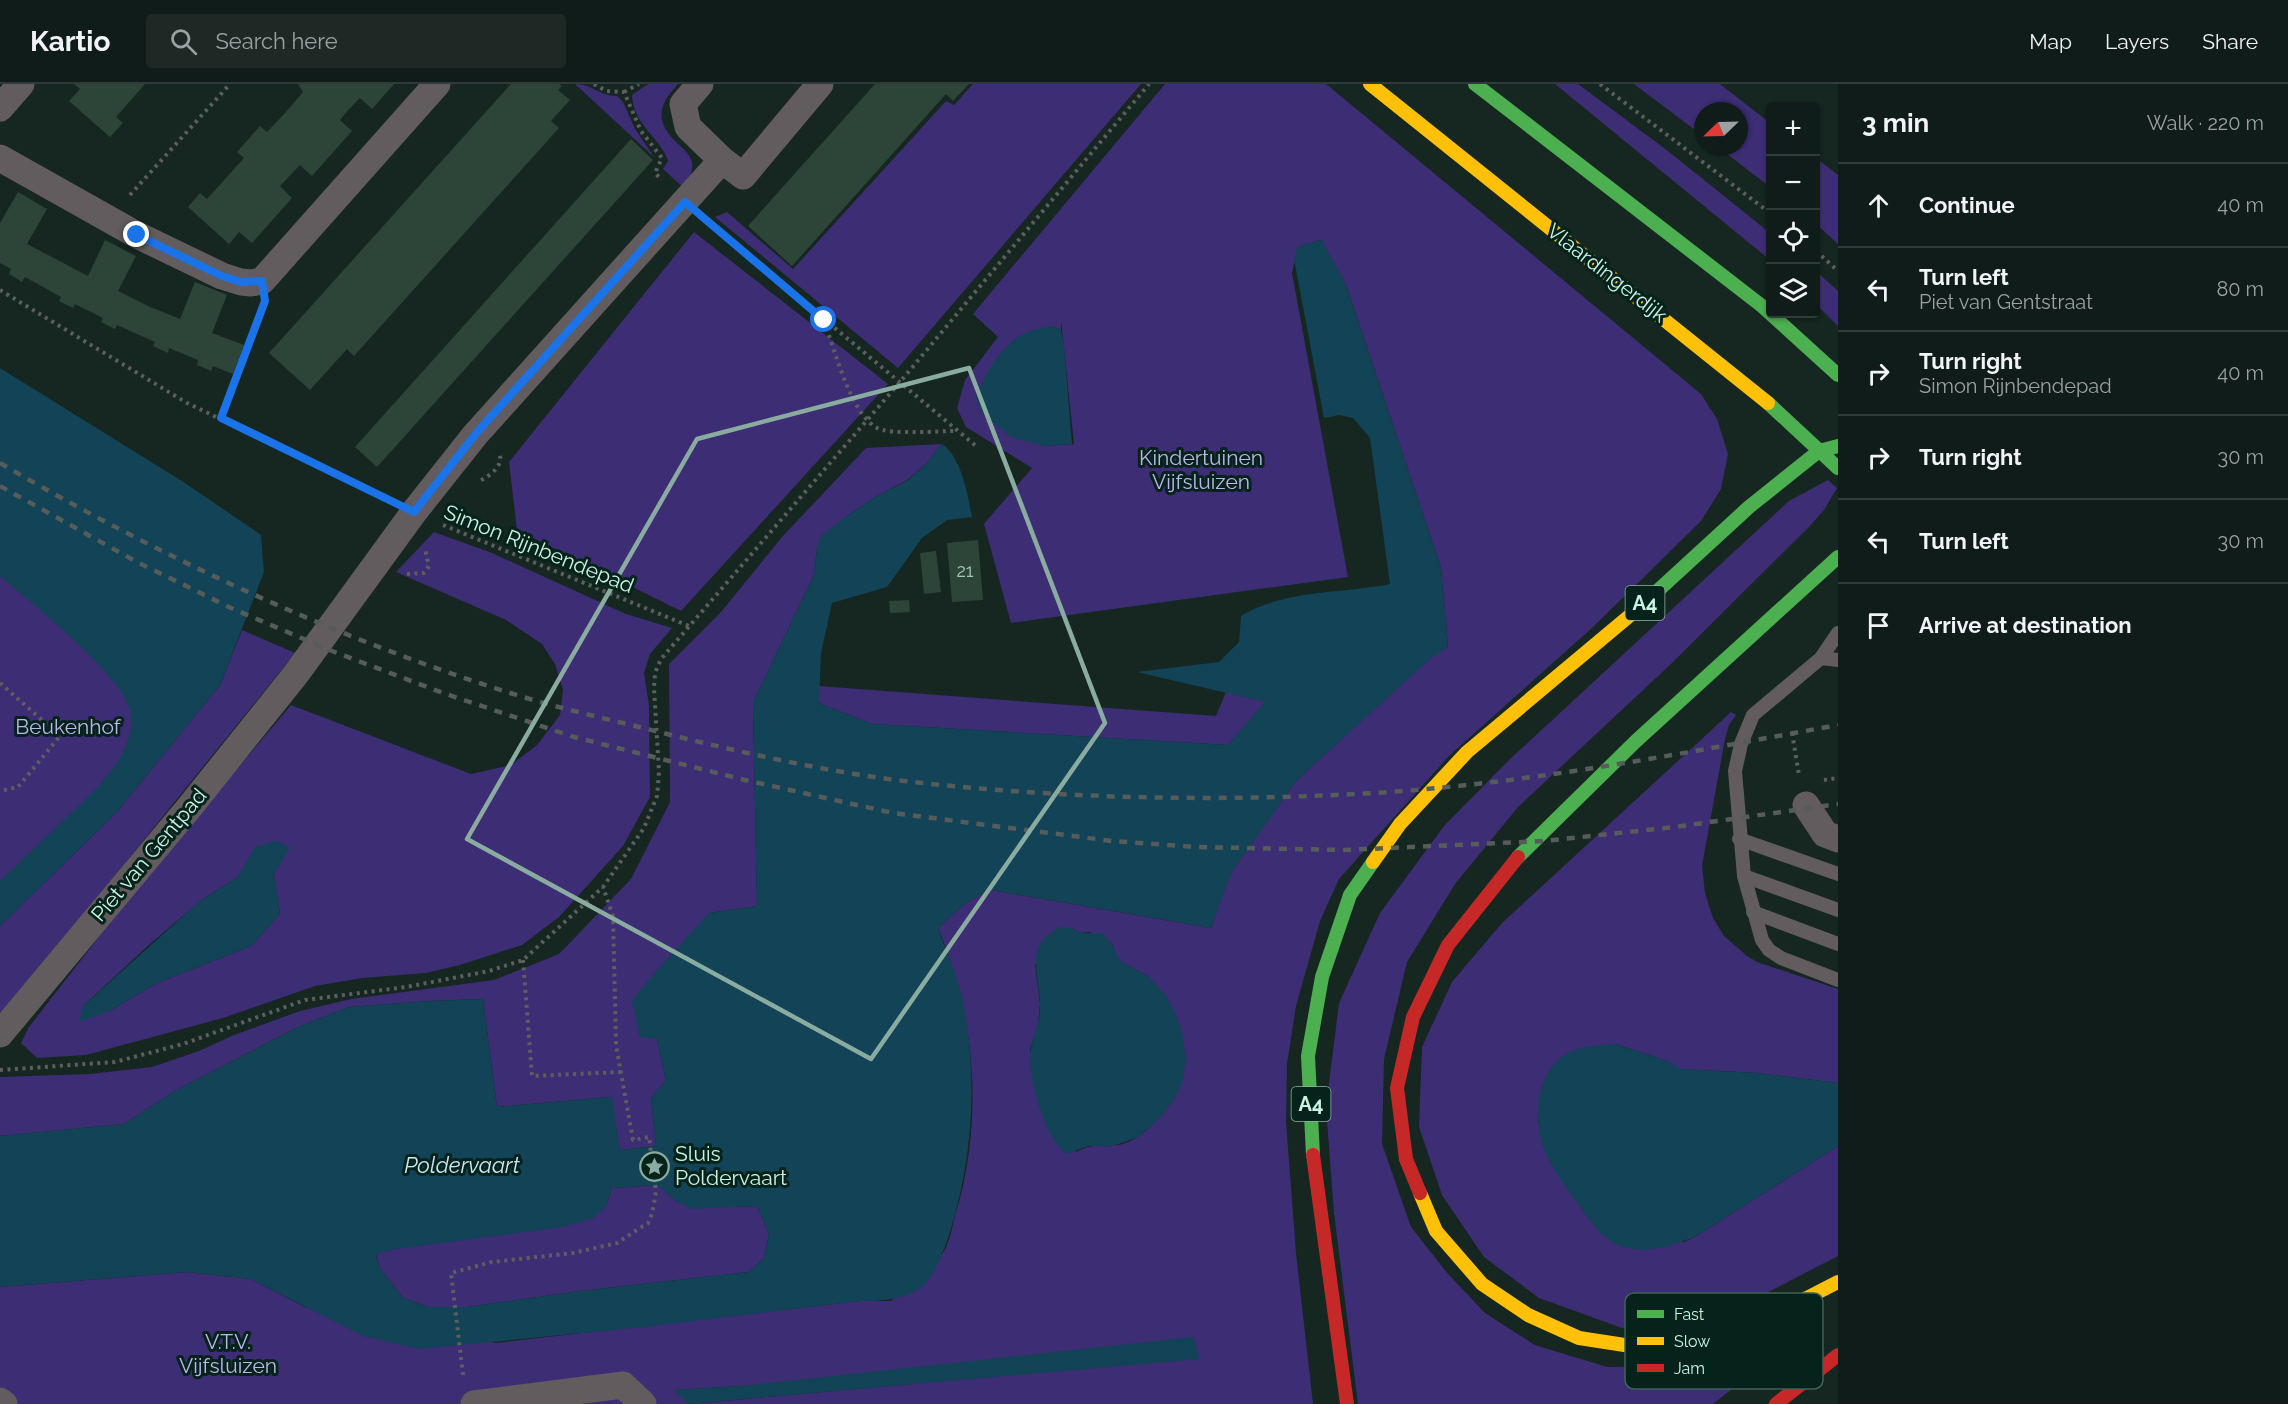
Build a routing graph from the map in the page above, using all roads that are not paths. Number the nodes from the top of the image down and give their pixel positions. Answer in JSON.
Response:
{"nodes":[{"id":1,"x":21,"y":84,"type":"edge"},
{"id":2,"x":437,"y":84,"type":"edge"},
{"id":3,"x":700,"y":84,"type":"edge"},
{"id":4,"x":820,"y":84,"type":"edge"},
{"id":5,"x":1370,"y":84,"type":"edge"},
{"id":6,"x":1475,"y":84,"type":"edge"},
{"id":7,"x":0,"y":108,"type":"edge"},
{"id":8,"x":0,"y":158,"type":"edge"},
{"id":9,"x":722,"y":160,"type":"junction"},
{"id":10,"x":1838,"y":375,"type":"edge"},
{"id":11,"x":1838,"y":446,"type":"edge"},
{"id":12,"x":1819,"y":451,"type":"junction"},
{"id":13,"x":1838,"y":468,"type":"edge"},
{"id":14,"x":1838,"y":556,"type":"edge"},
{"id":15,"x":1838,"y":633,"type":"edge"},
{"id":16,"x":1821,"y":658,"type":"junction"},
{"id":17,"x":1838,"y":660,"type":"edge"},
{"id":18,"x":1806,"y":806,"type":"road end"},
{"id":19,"x":1739,"y":839,"type":"junction"},
{"id":20,"x":1838,"y":839,"type":"edge"},
{"id":21,"x":1838,"y":874,"type":"edge"},
{"id":22,"x":1744,"y":876,"type":"junction"},
{"id":23,"x":1838,"y":910,"type":"edge"},
{"id":24,"x":1753,"y":912,"type":"junction"},
{"id":25,"x":1838,"y":944,"type":"edge"},
{"id":26,"x":1838,"y":980,"type":"edge"},
{"id":27,"x":0,"y":1034,"type":"edge"},
{"id":28,"x":1838,"y":1282,"type":"edge"},
{"id":29,"x":1817,"y":1293,"type":"edge"},
{"id":30,"x":1625,"y":1345,"type":"edge"},
{"id":31,"x":1838,"y":1355,"type":"edge"},
{"id":32,"x":1823,"y":1367,"type":"edge"},
{"id":33,"x":1795,"y":1389,"type":"edge"},
{"id":34,"x":469,"y":1393,"type":"edge"},
{"id":35,"x":0,"y":1401,"type":"edge"},
{"id":36,"x":4,"y":1404,"type":"edge"},
{"id":37,"x":643,"y":1404,"type":"edge"},
{"id":38,"x":1347,"y":1404,"type":"edge"},
{"id":39,"x":1776,"y":1404,"type":"edge"}],
"edges":[{"from":1,"to":7,"type":"street"},
{"from":2,"to":8,"type":"street"},
{"from":3,"to":9,"type":"street"},
{"from":4,"to":9,"type":"street"},
{"from":5,"to":12,"type":"main road","name":"Vlaardingerdijk"},
{"from":6,"to":10,"type":"main road"},
{"from":9,"to":27,"type":"street","name":"Piet van Gentpad"},
{"from":11,"to":12,"type":"main road"},
{"from":12,"to":13,"type":"main road","name":"Vlaardingerdijk"},
{"from":12,"to":38,"type":"main road","number":"A4"},
{"from":14,"to":30,"type":"main road"},
{"from":15,"to":16,"type":"lane"},
{"from":16,"to":17,"type":"lane"},
{"from":16,"to":19,"type":"lane"},
{"from":18,"to":20,"type":"street"},
{"from":19,"to":21,"type":"lane"},
{"from":19,"to":22,"type":"lane"},
{"from":22,"to":23,"type":"lane"},
{"from":22,"to":24,"type":"lane"},
{"from":24,"to":25,"type":"lane"},
{"from":24,"to":26,"type":"lane"},
{"from":28,"to":29,"type":"main road"},
{"from":31,"to":32,"type":"main road"},
{"from":33,"to":39,"type":"main road"},
{"from":34,"to":37,"type":"street"},
{"from":35,"to":36,"type":"street"}]}
